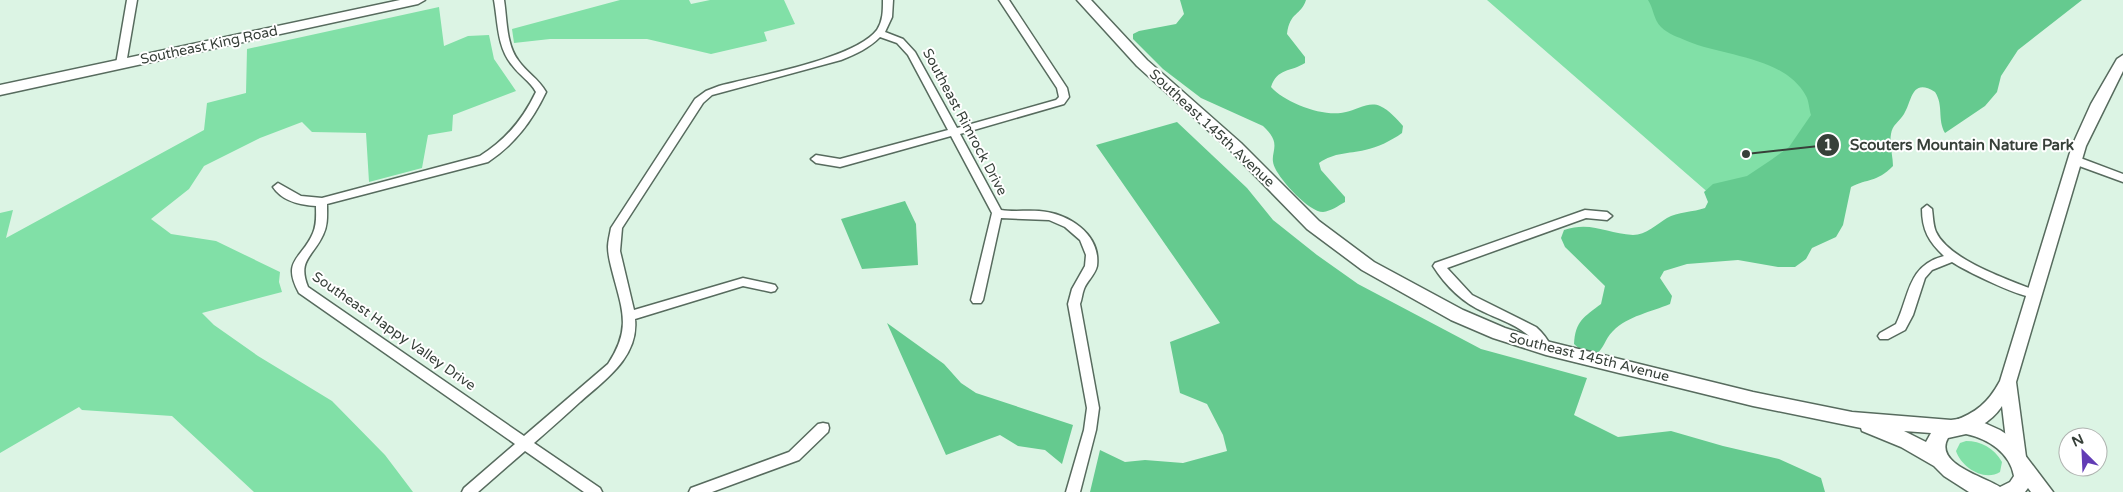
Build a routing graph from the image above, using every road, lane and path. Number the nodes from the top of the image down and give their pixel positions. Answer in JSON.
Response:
{"nodes":[{"id":1,"x":132,"y":0,"type":"edge"},
{"id":2,"x":418,"y":0,"type":"edge"},
{"id":3,"x":499,"y":0,"type":"edge"},
{"id":4,"x":888,"y":0,"type":"edge"},
{"id":5,"x":1004,"y":0,"type":"edge"},
{"id":6,"x":1084,"y":0,"type":"edge"},
{"id":7,"x":879,"y":33,"type":"junction"},
{"id":8,"x":2123,"y":59,"type":"edge"},
{"id":9,"x":121,"y":64,"type":"junction"},
{"id":10,"x":0,"y":90,"type":"edge"},
{"id":11,"x":954,"y":133,"type":"junction"},
{"id":12,"x":816,"y":160,"type":"dead end"},
{"id":13,"x":2075,"y":160,"type":"junction"},
{"id":14,"x":2123,"y":178,"type":"edge"},
{"id":15,"x":278,"y":187,"type":"dead end"},
{"id":16,"x":322,"y":202,"type":"junction"},
{"id":17,"x":1927,"y":209,"type":"dead end"},
{"id":18,"x":997,"y":213,"type":"junction"},
{"id":19,"x":1607,"y":216,"type":"dead end"},
{"id":20,"x":1954,"y":257,"type":"junction"},
{"id":21,"x":771,"y":288,"type":"dead end"},
{"id":22,"x":2033,"y":294,"type":"junction"},
{"id":23,"x":977,"y":300,"type":"dead end"},
{"id":24,"x":630,"y":316,"type":"junction"},
{"id":25,"x":1884,"y":336,"type":"dead end"},
{"id":26,"x":1546,"y":348,"type":"junction"},
{"id":27,"x":2008,"y":382,"type":"junction"},
{"id":28,"x":1852,"y":420,"type":"junction"},
{"id":29,"x":1955,"y":427,"type":"junction"},
{"id":30,"x":823,"y":428,"type":"dead end"},
{"id":31,"x":525,"y":443,"type":"junction"},
{"id":32,"x":1942,"y":461,"type":"junction"},
{"id":33,"x":2021,"y":464,"type":"junction"},
{"id":34,"x":469,"y":492,"type":"edge"},
{"id":35,"x":595,"y":492,"type":"edge"},
{"id":36,"x":696,"y":492,"type":"edge"},
{"id":37,"x":1073,"y":492,"type":"edge"},
{"id":38,"x":1992,"y":492,"type":"edge"},
{"id":39,"x":2007,"y":492,"type":"edge"},
{"id":40,"x":2043,"y":492,"type":"edge"}],
"edges":[{"from":1,"to":9,"type":"street"},
{"from":2,"to":9,"type":"main road","name":"Southeast King Road"},
{"from":3,"to":16,"type":"street"},
{"from":4,"to":7,"type":"street"},
{"from":5,"to":11,"type":"street"},
{"from":6,"to":26,"type":"main road","name":"Southeast 145th Avenue"},
{"from":7,"to":11,"type":"street","name":"Southeast Rimrock Drive"},
{"from":7,"to":24,"type":"street"},
{"from":8,"to":13,"type":"street"},
{"from":9,"to":10,"type":"main road","name":"Southeast King Road"},
{"from":11,"to":12,"type":"street"},
{"from":11,"to":18,"type":"street","name":"Southeast Rimrock Drive"},
{"from":13,"to":14,"type":"street"},
{"from":13,"to":22,"type":"street"},
{"from":15,"to":16,"type":"street"},
{"from":16,"to":31,"type":"street","name":"Southeast Happy Valley Drive"},
{"from":17,"to":20,"type":"street"},
{"from":18,"to":23,"type":"street"},
{"from":18,"to":37,"type":"street","name":"Southeast Rimrock Drive"},
{"from":19,"to":26,"type":"street"},
{"from":20,"to":22,"type":"street"},
{"from":20,"to":25,"type":"street"},
{"from":21,"to":24,"type":"street"},
{"from":22,"to":27,"type":"street"},
{"from":24,"to":31,"type":"street"},
{"from":26,"to":28,"type":"main road","name":"Southeast 145th Avenue"},
{"from":27,"to":29,"type":"street"},
{"from":27,"to":33,"type":"street"},
{"from":28,"to":29,"type":"main road","name":"Southeast 145th Avenue"},
{"from":28,"to":32,"type":"main road","name":"Southeast 145th Avenue"},
{"from":29,"to":32,"type":"main road"},
{"from":29,"to":33,"type":"main road","name":"Southeast 145th Avenue"},
{"from":30,"to":36,"type":"street"},
{"from":31,"to":34,"type":"street"},
{"from":31,"to":35,"type":"street","name":"Southeast Happy Valley Drive"},
{"from":32,"to":38,"type":"main road","name":"Southeast 145th Avenue"},
{"from":33,"to":39,"type":"main road"},
{"from":33,"to":40,"type":"main road","name":"Southeast 145th Avenue"}]}
